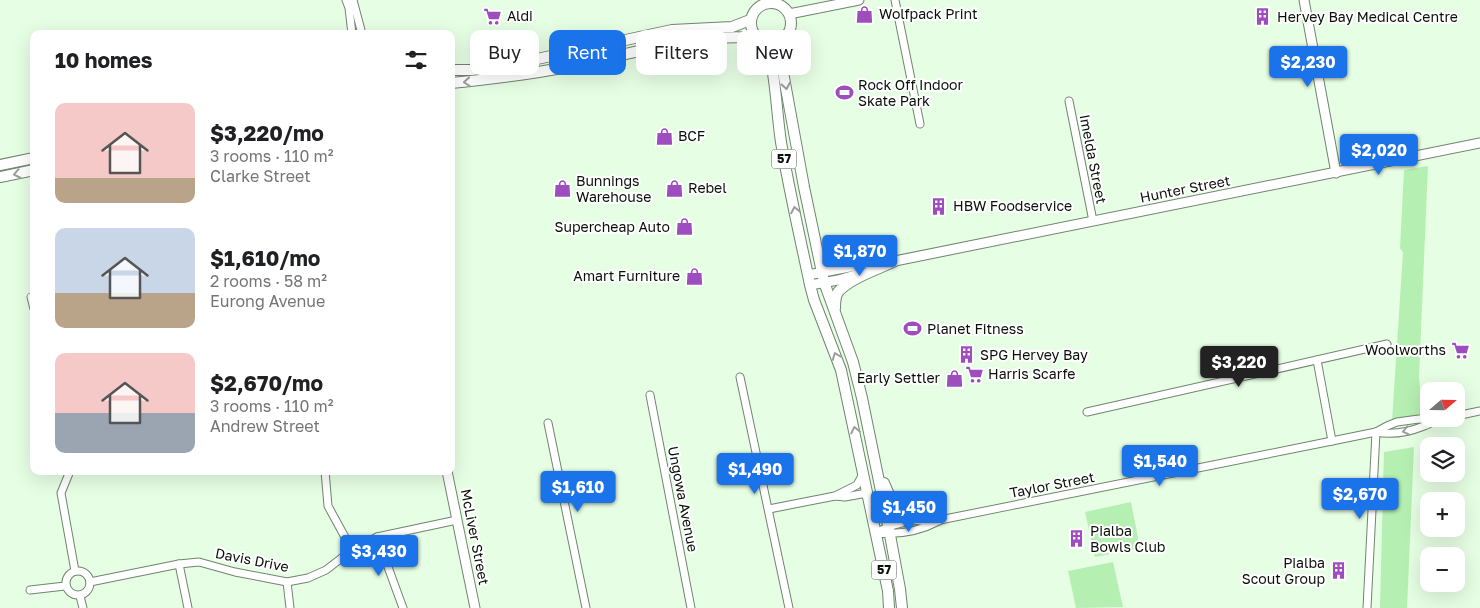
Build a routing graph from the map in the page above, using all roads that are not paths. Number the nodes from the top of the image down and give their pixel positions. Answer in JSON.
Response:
{"nodes":[{"id":1,"x":346,"y":0,"type":"edge"},
{"id":2,"x":353,"y":0,"type":"edge"},
{"id":3,"x":859,"y":0,"type":"edge"},
{"id":4,"x":895,"y":0,"type":"edge"},
{"id":5,"x":1304,"y":0,"type":"edge"},
{"id":6,"x":777,"y":2,"type":"edge"},
{"id":7,"x":757,"y":4,"type":"edge"},
{"id":8,"x":790,"y":14,"type":"junction"},
{"id":9,"x":750,"y":20,"type":"junction"},
{"id":10,"x":352,"y":30,"type":"edge"},
{"id":11,"x":361,"y":30,"type":"edge"},
{"id":12,"x":752,"y":30,"type":"edge"},
{"id":13,"x":789,"y":30,"type":"edge"},
{"id":14,"x":737,"y":36,"type":"edge"},
{"id":15,"x":455,"y":70,"type":"edge"},
{"id":16,"x":774,"y":75,"type":"edge"},
{"id":17,"x":784,"y":75,"type":"edge"},
{"id":18,"x":455,"y":83,"type":"edge"},
{"id":19,"x":1069,"y":101,"type":"dead end"},
{"id":20,"x":920,"y":124,"type":"dead end"},
{"id":21,"x":1480,"y":143,"type":"edge"},
{"id":22,"x":30,"y":159,"type":"edge"},
{"id":23,"x":0,"y":165,"type":"edge"},
{"id":24,"x":30,"y":171,"type":"edge"},
{"id":25,"x":1336,"y":172,"type":"junction"},
{"id":26,"x":0,"y":178,"type":"edge"},
{"id":27,"x":1093,"y":221,"type":"junction"},
{"id":28,"x":895,"y":261,"type":"junction"},
{"id":29,"x":823,"y":277,"type":"junction"},
{"id":30,"x":809,"y":280,"type":"junction"},
{"id":31,"x":835,"y":315,"type":"junction"},
{"id":32,"x":1387,"y":344,"type":"dead end"},
{"id":33,"x":1317,"y":360,"type":"junction"},
{"id":34,"x":740,"y":378,"type":"dead end"},
{"id":35,"x":650,"y":395,"type":"dead end"},
{"id":36,"x":1480,"y":411,"type":"edge"},
{"id":37,"x":1087,"y":412,"type":"dead end"},
{"id":38,"x":1465,"y":414,"type":"edge"},
{"id":39,"x":1420,"y":419,"type":"edge"},
{"id":40,"x":548,"y":423,"type":"dead end"},
{"id":41,"x":868,"y":426,"type":"junction"},
{"id":42,"x":1376,"y":432,"type":"junction"},
{"id":43,"x":1332,"y":441,"type":"junction"},
{"id":44,"x":876,"y":464,"type":"junction"},
{"id":45,"x":863,"y":472,"type":"junction"},
{"id":46,"x":68,"y":475,"type":"edge"},
{"id":47,"x":325,"y":475,"type":"edge"},
{"id":48,"x":448,"y":475,"type":"edge"},
{"id":49,"x":868,"y":493,"type":"junction"},
{"id":50,"x":835,"y":496,"type":"junction"},
{"id":51,"x":769,"y":509,"type":"junction"},
{"id":52,"x":457,"y":520,"type":"junction"},
{"id":53,"x":925,"y":520,"type":"junction"},
{"id":54,"x":940,"y":520,"type":"junction"},
{"id":55,"x":889,"y":530,"type":"junction"},
{"id":56,"x":876,"y":533,"type":"junction"},
{"id":57,"x":377,"y":537,"type":"junction"},
{"id":58,"x":352,"y":550,"type":"junction"},
{"id":59,"x":179,"y":564,"type":"junction"},
{"id":60,"x":75,"y":571,"type":"junction"},
{"id":61,"x":90,"y":582,"type":"junction"},
{"id":62,"x":287,"y":582,"type":"junction"},
{"id":63,"x":66,"y":586,"type":"junction"},
{"id":64,"x":30,"y":590,"type":"dead end"},
{"id":65,"x":80,"y":596,"type":"junction"},
{"id":66,"x":82,"y":608,"type":"edge"},
{"id":67,"x":188,"y":608,"type":"edge"},
{"id":68,"x":290,"y":608,"type":"edge"},
{"id":69,"x":403,"y":608,"type":"edge"},
{"id":70,"x":475,"y":608,"type":"edge"},
{"id":71,"x":586,"y":608,"type":"edge"},
{"id":72,"x":691,"y":608,"type":"edge"},
{"id":73,"x":790,"y":608,"type":"edge"},
{"id":74,"x":890,"y":608,"type":"edge"},
{"id":75,"x":902,"y":608,"type":"edge"},
{"id":76,"x":1367,"y":608,"type":"edge"}],
"edges":[{"from":1,"to":10,"type":"street"},
{"from":2,"to":11,"type":"street"},
{"from":3,"to":8,"type":"street"},
{"from":4,"to":20,"type":"street"},
{"from":5,"to":25,"type":"street"},
{"from":6,"to":7,"type":"main road"},
{"from":6,"to":8,"type":"main road"},
{"from":7,"to":9,"type":"main road"},
{"from":8,"to":13,"type":"main road","number":"57"},
{"from":9,"to":12,"type":"main road"},
{"from":9,"to":15,"type":"main road"},
{"from":14,"to":18,"type":"main road","one_way":true},
{"from":30,"to":16,"type":"main road","number":"57","one_way":true},
{"from":17,"to":29,"type":"main road","number":"57","one_way":true},
{"from":19,"to":27,"type":"street","name":"Imelda Street"},
{"from":21,"to":25,"type":"street","name":"Hunter Street"},
{"from":22,"to":23,"type":"main road"},
{"from":24,"to":26,"type":"main road","one_way":true},
{"from":25,"to":27,"type":"street","name":"Hunter Street"},
{"from":27,"to":28,"type":"street","name":"Hunter Street"},
{"from":28,"to":29,"type":"street","name":"Hunter Street"},
{"from":28,"to":31,"type":"main road"},
{"from":29,"to":30,"type":"street","name":"Hunter Street"},
{"from":29,"to":31,"type":"main road","number":"57"},
{"from":45,"to":30,"type":"main road","number":"57","one_way":true},
{"from":31,"to":41,"type":"main road","number":"57"},
{"from":32,"to":33,"type":"street"},
{"from":33,"to":37,"type":"street"},
{"from":33,"to":43,"type":"street"},
{"from":34,"to":51,"type":"street"},
{"from":35,"to":72,"type":"street","name":"Ungowa Avenue"},
{"from":36,"to":38,"type":"street"},
{"from":39,"to":42,"type":"street","name":"Taylor Street"},
{"from":40,"to":71,"type":"street"},
{"from":41,"to":44,"type":"main road","number":"57"},
{"from":41,"to":49,"type":"main road"},
{"from":42,"to":43,"type":"street","name":"Taylor Street"},
{"from":42,"to":76,"type":"street"},
{"from":43,"to":54,"type":"street","name":"Taylor Street"},
{"from":44,"to":53,"type":"main road"},
{"from":44,"to":55,"type":"main road","number":"57"},
{"from":45,"to":49,"type":"main road","number":"57"},
{"from":45,"to":50,"type":"street"},
{"from":46,"to":60,"type":"street"},
{"from":47,"to":58,"type":"street"},
{"from":48,"to":52,"type":"street","name":"McLiver Street"},
{"from":49,"to":50,"type":"street"},
{"from":49,"to":56,"type":"main road","number":"57"},
{"from":50,"to":51,"type":"street"},
{"from":51,"to":73,"type":"street"},
{"from":52,"to":57,"type":"street","name":"Davis Drive"},
{"from":52,"to":70,"type":"street","name":"McLiver Street"},
{"from":53,"to":54,"type":"street","name":"Taylor Street"},
{"from":53,"to":55,"type":"street","name":"Taylor Street"},
{"from":54,"to":55,"type":"street","name":"Taylor Street"},
{"from":55,"to":56,"type":"street","name":"Taylor Street"},
{"from":55,"to":75,"type":"main road","number":"57"},
{"from":56,"to":74,"type":"main road","number":"57"},
{"from":57,"to":58,"type":"street","name":"Davis Drive"},
{"from":57,"to":69,"type":"street"},
{"from":58,"to":62,"type":"street","name":"Davis Drive"},
{"from":59,"to":61,"type":"street","name":"Davis Drive"},
{"from":59,"to":62,"type":"street","name":"Davis Drive"},
{"from":59,"to":67,"type":"street"},
{"from":60,"to":61,"type":"street"},
{"from":60,"to":63,"type":"street"},
{"from":61,"to":65,"type":"street"},
{"from":62,"to":68,"type":"street"},
{"from":63,"to":64,"type":"street"},
{"from":63,"to":65,"type":"street"},
{"from":65,"to":66,"type":"street"}]}
